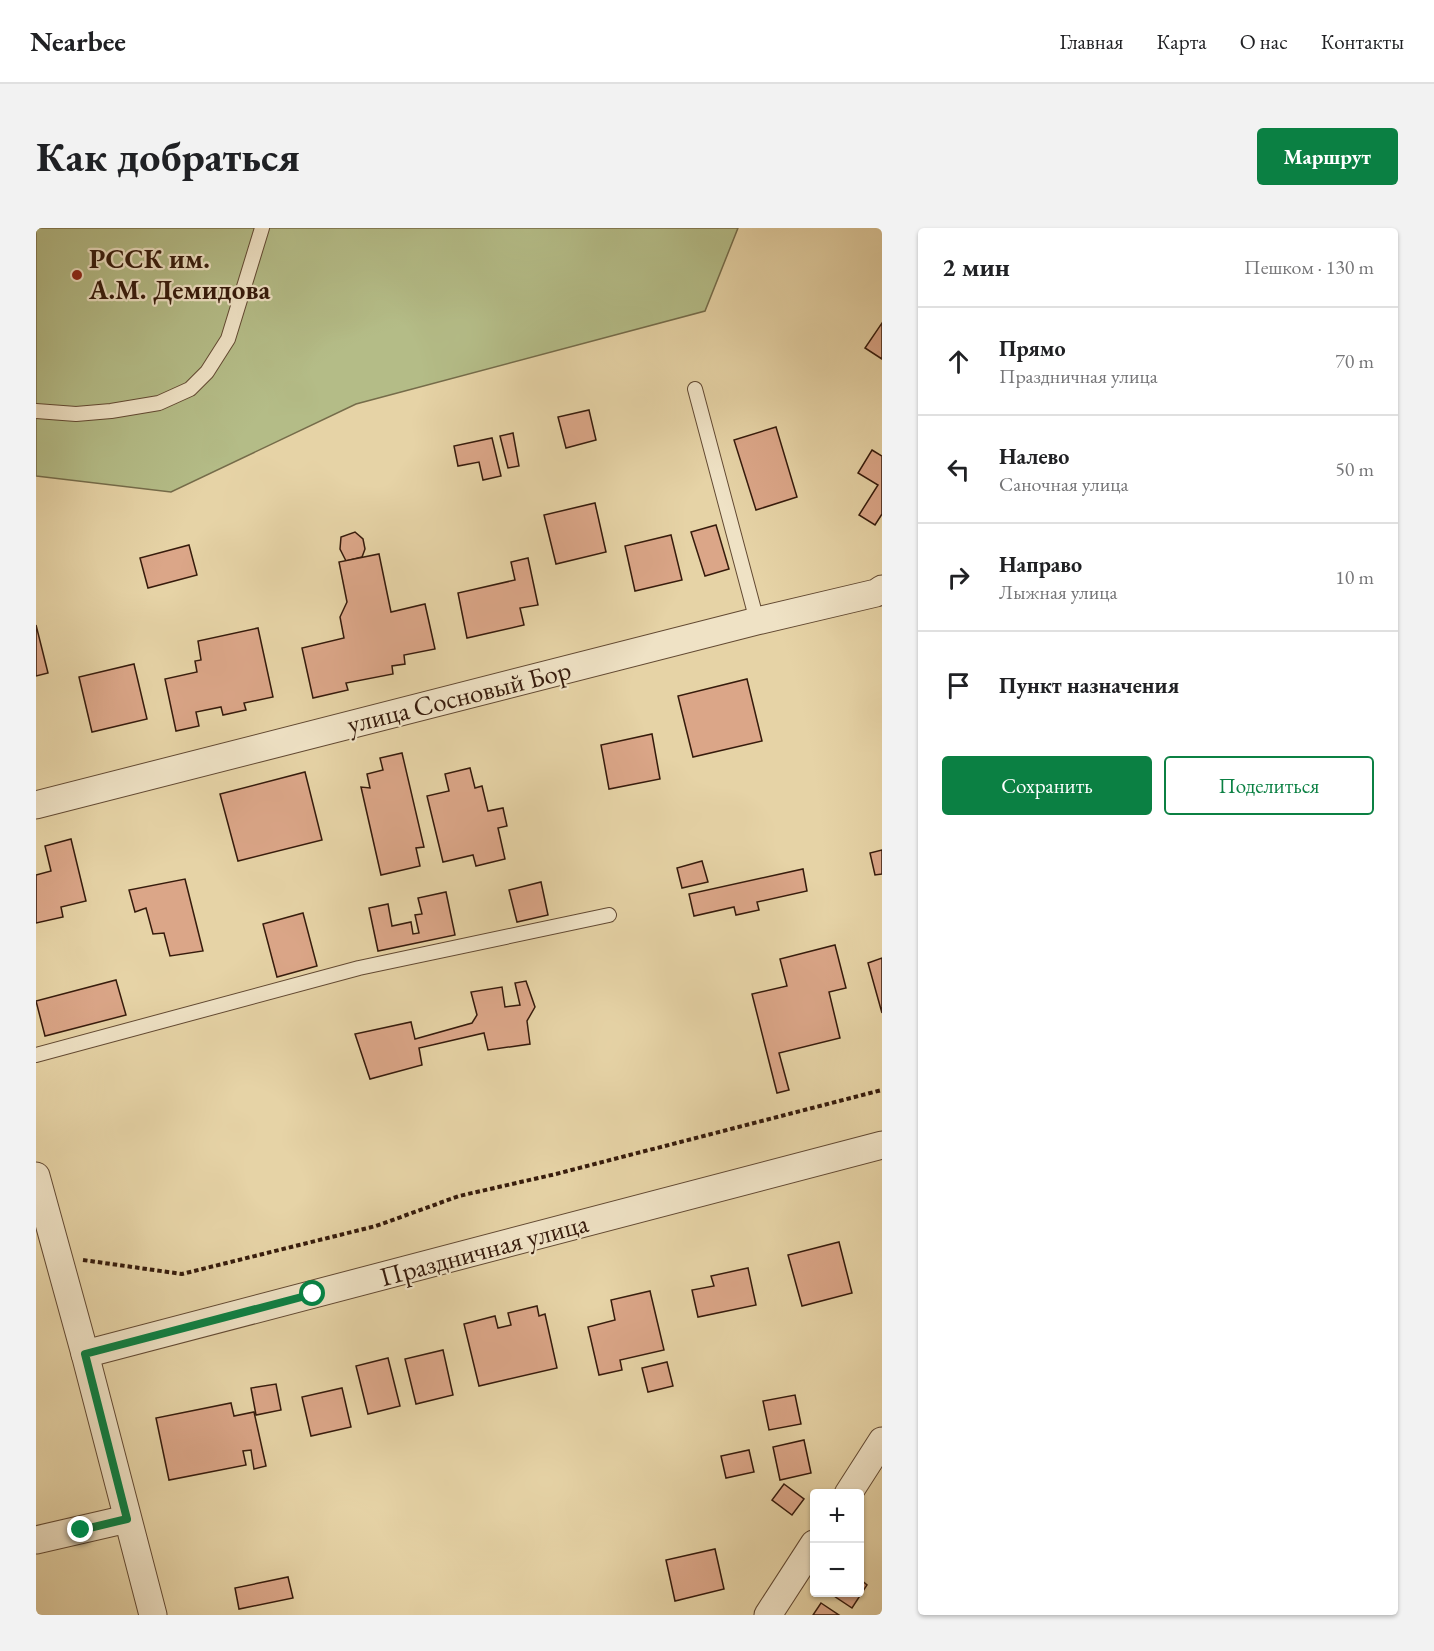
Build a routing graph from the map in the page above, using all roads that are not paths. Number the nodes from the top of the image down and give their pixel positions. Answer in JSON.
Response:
{"nodes":[{"id":1,"x":262,"y":228,"type":"edge"},
{"id":2,"x":695,"y":389,"type":"dead end"},
{"id":3,"x":36,"y":411,"type":"edge"},
{"id":4,"x":882,"y":589,"type":"edge"},
{"id":5,"x":757,"y":621,"type":"junction"},
{"id":6,"x":36,"y":805,"type":"edge"},
{"id":7,"x":609,"y":915,"type":"dead end"},
{"id":8,"x":36,"y":1055,"type":"edge"},
{"id":9,"x":882,"y":1145,"type":"edge"},
{"id":10,"x":36,"y":1176,"type":"edge"},
{"id":11,"x":85,"y":1354,"type":"junction"},
{"id":12,"x":882,"y":1441,"type":"edge"},
{"id":13,"x":851,"y":1489,"type":"edge"},
{"id":14,"x":127,"y":1519,"type":"junction"},
{"id":15,"x":36,"y":1540,"type":"edge"},
{"id":16,"x":810,"y":1550,"type":"edge"},
{"id":17,"x":153,"y":1615,"type":"edge"},
{"id":18,"x":768,"y":1615,"type":"edge"}],
"edges":[{"from":1,"to":3,"type":"lane"},
{"from":2,"to":5,"type":"lane"},
{"from":4,"to":5,"type":"street","name":"улица Сосновый Бор"},
{"from":5,"to":6,"type":"street","name":"улица Сосновый Бор"},
{"from":7,"to":8,"type":"lane"},
{"from":9,"to":11,"type":"street","name":"Праздничная улица"},
{"from":10,"to":11,"type":"street"},
{"from":11,"to":14,"type":"street"},
{"from":12,"to":13,"type":"street"},
{"from":14,"to":15,"type":"street"},
{"from":14,"to":17,"type":"street"},
{"from":16,"to":18,"type":"street"}]}
